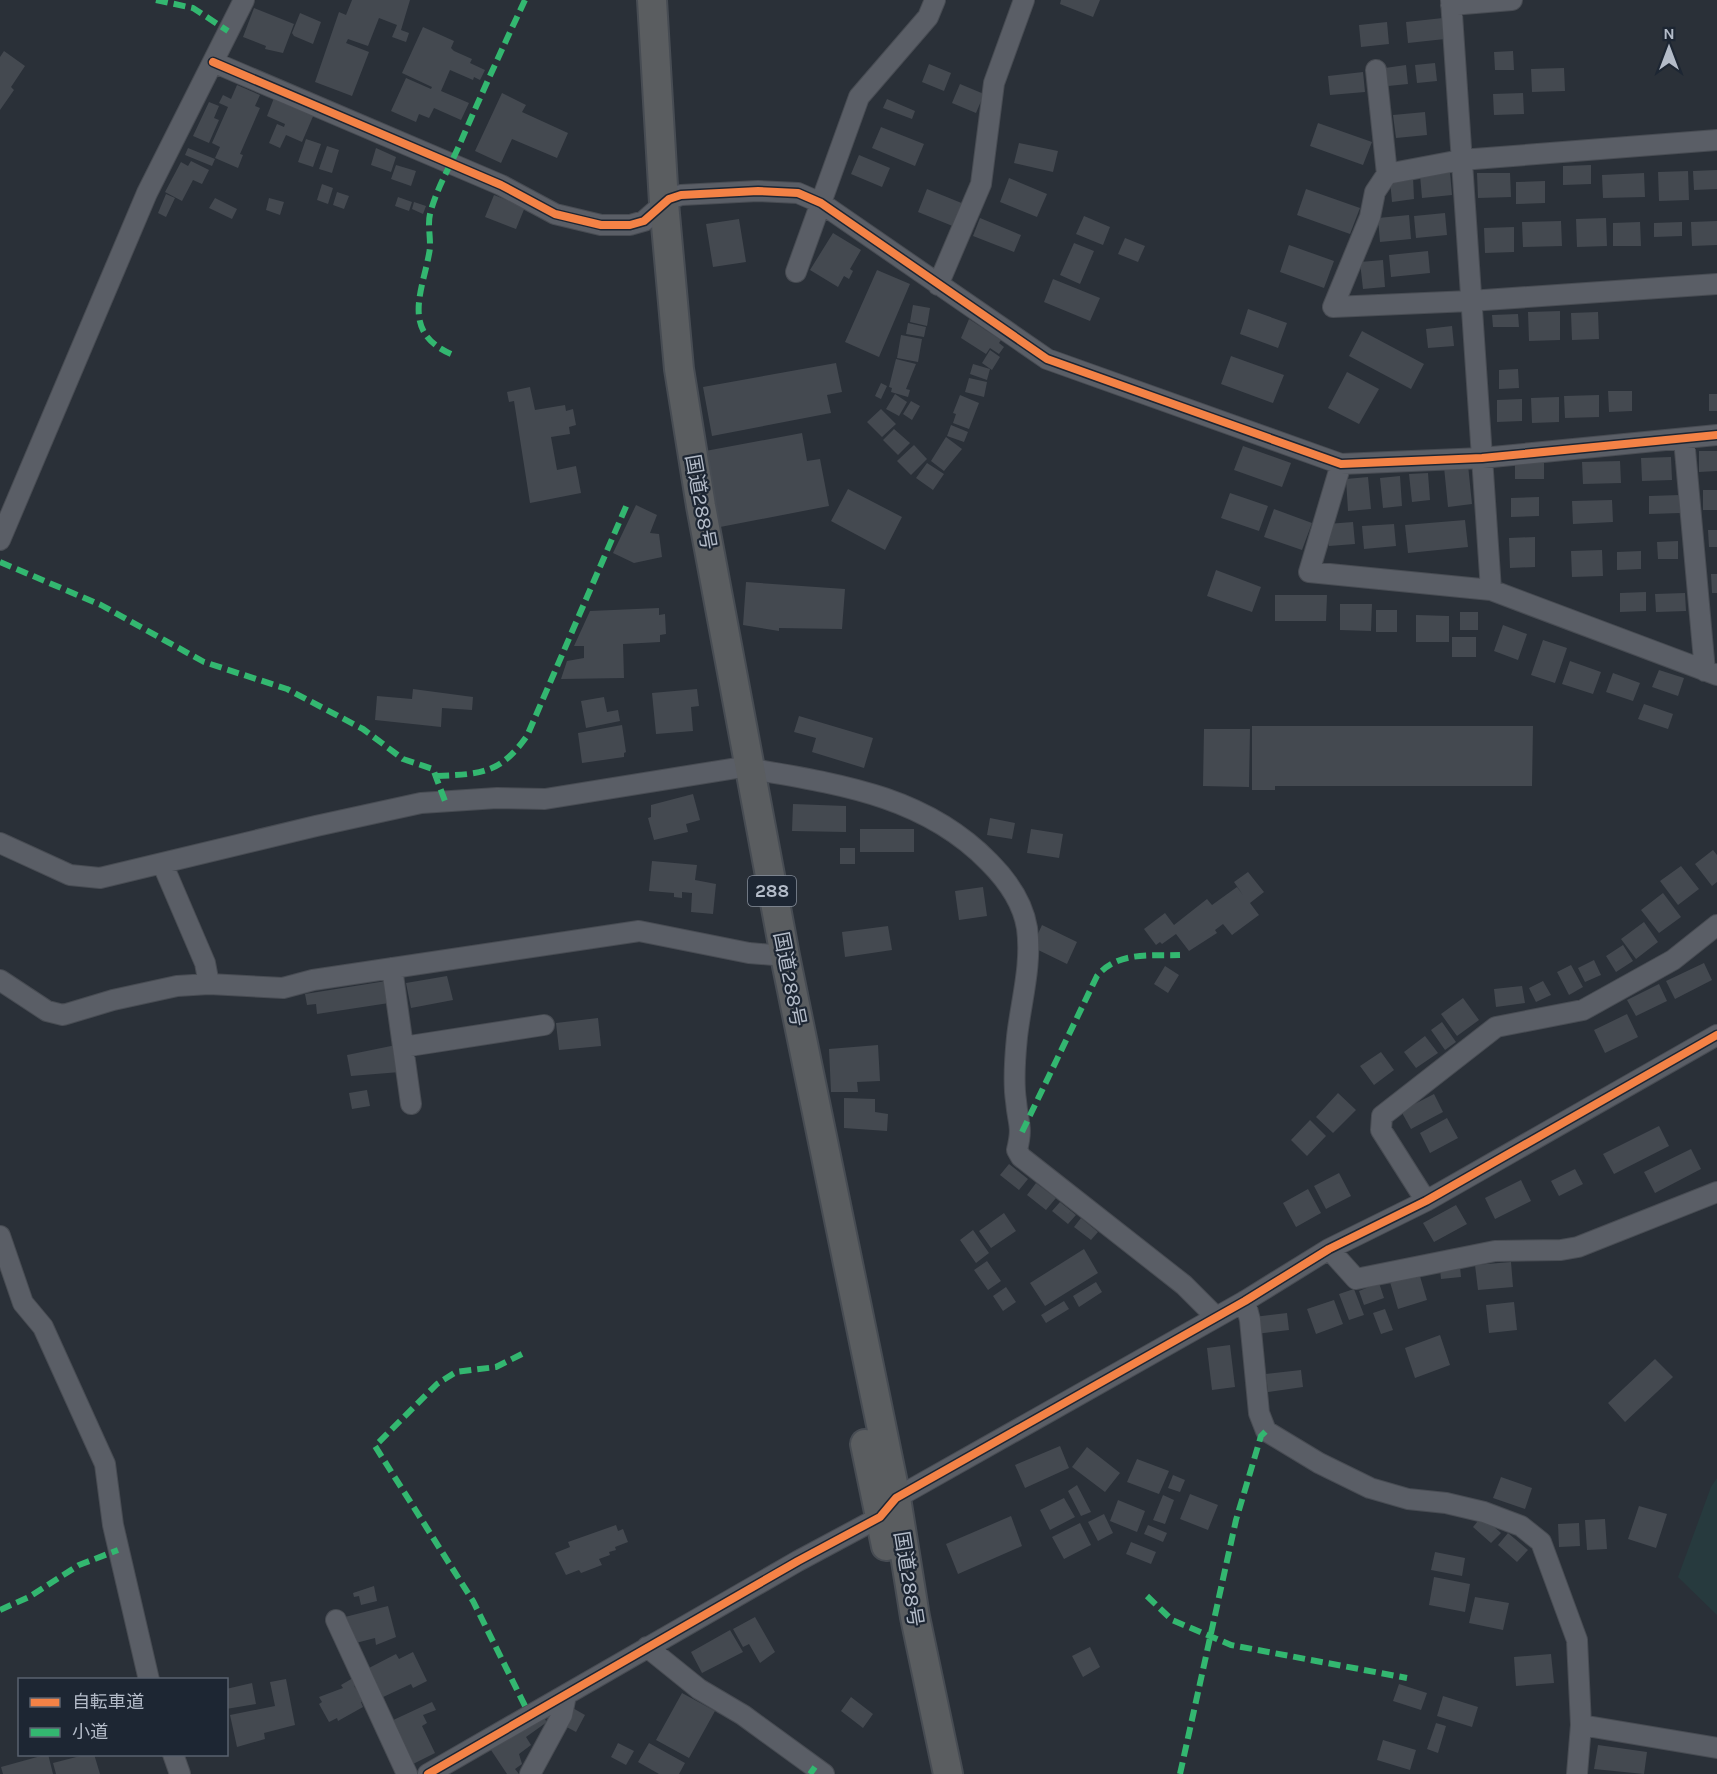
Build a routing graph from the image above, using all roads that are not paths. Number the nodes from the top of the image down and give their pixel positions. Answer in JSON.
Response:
{"nodes":[{"id":1,"x":244,"y":0,"type":"edge"},
{"id":2,"x":636,"y":0,"type":"edge"},
{"id":3,"x":652,"y":0,"type":"edge"},
{"id":4,"x":935,"y":0,"type":"edge"},
{"id":5,"x":1024,"y":0,"type":"edge"},
{"id":6,"x":1512,"y":0,"type":"edge"},
{"id":7,"x":1451,"y":2,"type":"edge"},
{"id":8,"x":213,"y":62,"type":"junction"},
{"id":9,"x":1376,"y":70,"type":"dead end"},
{"id":10,"x":1717,"y":140,"type":"edge"},
{"id":11,"x":1461,"y":160,"type":"junction"},
{"id":12,"x":1387,"y":174,"type":"junction"},
{"id":13,"x":821,"y":203,"type":"junction"},
{"id":14,"x":657,"y":209,"type":"junction"},
{"id":15,"x":796,"y":272,"type":"dead end"},
{"id":16,"x":1717,"y":284,"type":"edge"},
{"id":17,"x":938,"y":285,"type":"junction"},
{"id":18,"x":1470,"y":301,"type":"junction"},
{"id":19,"x":1717,"y":435,"type":"edge"},
{"id":20,"x":1684,"y":439,"type":"junction"},
{"id":21,"x":1482,"y":458,"type":"junction"},
{"id":22,"x":1341,"y":464,"type":"junction"},
{"id":23,"x":0,"y":540,"type":"edge"},
{"id":24,"x":1491,"y":590,"type":"junction"},
{"id":25,"x":1711,"y":673,"type":"edge"},
{"id":26,"x":745,"y":768,"type":"junction"},
{"id":27,"x":0,"y":843,"type":"edge"},
{"id":28,"x":163,"y":865,"type":"junction"},
{"id":29,"x":1717,"y":925,"type":"edge"},
{"id":30,"x":780,"y":956,"type":"junction"},
{"id":31,"x":392,"y":968,"type":"junction"},
{"id":32,"x":0,"y":980,"type":"edge"},
{"id":33,"x":209,"y":984,"type":"junction"},
{"id":34,"x":544,"y":1025,"type":"dead end"},
{"id":35,"x":1717,"y":1035,"type":"edge"},
{"id":36,"x":403,"y":1047,"type":"junction"},
{"id":37,"x":411,"y":1104,"type":"dead end"},
{"id":38,"x":1717,"y":1192,"type":"edge"},
{"id":39,"x":1426,"y":1201,"type":"junction"},
{"id":40,"x":0,"y":1236,"type":"edge"},
{"id":41,"x":1329,"y":1249,"type":"junction"},
{"id":42,"x":1245,"y":1301,"type":"junction"},
{"id":43,"x":1215,"y":1316,"type":"junction"},
{"id":44,"x":888,"y":1507,"type":"junction"},
{"id":45,"x":336,"y":1620,"type":"dead end"},
{"id":46,"x":647,"y":1647,"type":"junction"},
{"id":47,"x":149,"y":1678,"type":"edge"},
{"id":48,"x":566,"y":1695,"type":"junction"},
{"id":49,"x":1581,"y":1725,"type":"junction"},
{"id":50,"x":1717,"y":1748,"type":"edge"},
{"id":51,"x":174,"y":1756,"type":"edge"},
{"id":52,"x":180,"y":1774,"type":"edge"},
{"id":53,"x":407,"y":1774,"type":"edge"},
{"id":54,"x":428,"y":1774,"type":"edge"},
{"id":55,"x":530,"y":1774,"type":"edge"},
{"id":56,"x":824,"y":1774,"type":"edge"},
{"id":57,"x":933,"y":1774,"type":"edge"},
{"id":58,"x":948,"y":1774,"type":"edge"},
{"id":59,"x":1577,"y":1774,"type":"edge"}],
"edges":[{"from":1,"to":8,"type":"street"},
{"from":2,"to":14,"type":"highway","name":"国道288号","number":"288"},
{"from":3,"to":14,"type":"highway","name":"国道288号","number":"288"},
{"from":4,"to":13,"type":"street"},
{"from":5,"to":17,"type":"street"},
{"from":6,"to":7,"type":"street"},
{"from":7,"to":11,"type":"street"},
{"from":8,"to":14,"type":"street"},
{"from":8,"to":23,"type":"street"},
{"from":9,"to":12,"type":"street"},
{"from":10,"to":11,"type":"street"},
{"from":11,"to":12,"type":"street"},
{"from":11,"to":18,"type":"street"},
{"from":12,"to":18,"type":"street"},
{"from":13,"to":14,"type":"street"},
{"from":13,"to":15,"type":"street"},
{"from":13,"to":17,"type":"street"},
{"from":14,"to":26,"type":"highway","name":"国道288号","number":"288"},
{"from":16,"to":18,"type":"street"},
{"from":17,"to":22,"type":"street"},
{"from":18,"to":21,"type":"street"},
{"from":19,"to":20,"type":"street"},
{"from":20,"to":21,"type":"street"},
{"from":20,"to":25,"type":"street"},
{"from":21,"to":22,"type":"street"},
{"from":21,"to":24,"type":"street"},
{"from":22,"to":24,"type":"street"},
{"from":24,"to":25,"type":"street"},
{"from":26,"to":28,"type":"street"},
{"from":26,"to":30,"type":"highway","name":"国道288号","number":"288"},
{"from":26,"to":43,"type":"street"},
{"from":27,"to":28,"type":"street"},
{"from":28,"to":33,"type":"street"},
{"from":29,"to":39,"type":"street"},
{"from":30,"to":31,"type":"street"},
{"from":30,"to":44,"type":"highway","name":"国道288号","number":"288"},
{"from":31,"to":33,"type":"street"},
{"from":31,"to":36,"type":"street"},
{"from":32,"to":33,"type":"street"},
{"from":34,"to":36,"type":"street"},
{"from":35,"to":39,"type":"street"},
{"from":36,"to":37,"type":"street"},
{"from":38,"to":41,"type":"street"},
{"from":39,"to":41,"type":"street"},
{"from":40,"to":47,"type":"street"},
{"from":41,"to":42,"type":"street"},
{"from":42,"to":43,"type":"street"},
{"from":42,"to":49,"type":"street"},
{"from":43,"to":44,"type":"street"},
{"from":44,"to":46,"type":"street"},
{"from":44,"to":57,"type":"highway","name":"国道288号","number":"288"},
{"from":44,"to":58,"type":"highway","name":"国道288号","number":"288"},
{"from":45,"to":53,"type":"street"},
{"from":46,"to":48,"type":"street"},
{"from":46,"to":56,"type":"street"},
{"from":48,"to":54,"type":"street"},
{"from":48,"to":55,"type":"street"},
{"from":49,"to":50,"type":"street"},
{"from":49,"to":59,"type":"street"},
{"from":51,"to":52,"type":"street"}]}
